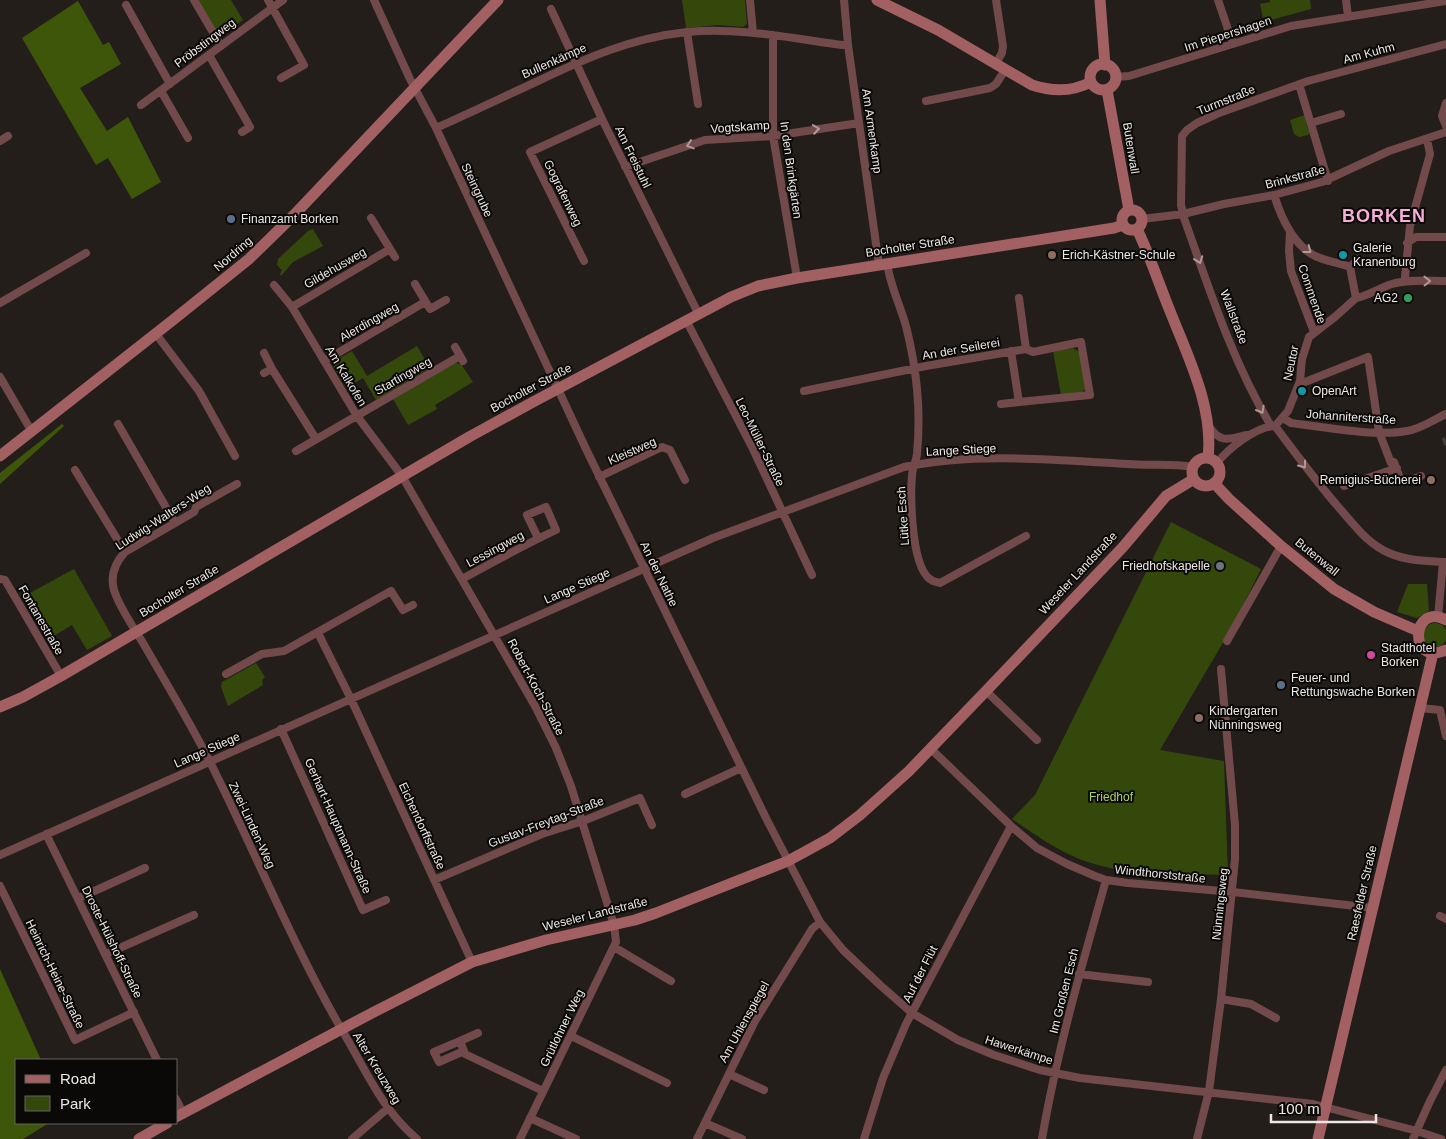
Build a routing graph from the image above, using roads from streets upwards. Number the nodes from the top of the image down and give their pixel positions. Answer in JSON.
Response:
{"nodes":[{"id":1,"x":194,"y":0,"type":"edge"},
{"id":2,"x":268,"y":0,"type":"edge"},
{"id":3,"x":283,"y":0,"type":"edge"},
{"id":4,"x":374,"y":0,"type":"edge"},
{"id":5,"x":498,"y":0,"type":"edge"},
{"id":6,"x":750,"y":0,"type":"edge"},
{"id":7,"x":844,"y":0,"type":"edge"},
{"id":8,"x":876,"y":0,"type":"edge"},
{"id":9,"x":996,"y":0,"type":"edge"},
{"id":10,"x":1100,"y":0,"type":"edge"},
{"id":11,"x":1218,"y":0,"type":"edge"},
{"id":12,"x":1346,"y":0,"type":"edge"},
{"id":13,"x":1446,"y":1,"type":"edge"},
{"id":14,"x":126,"y":5,"type":"dead end"},
{"id":15,"x":272,"y":8,"type":"junction"},
{"id":16,"x":552,"y":9,"type":"dead end"},
{"id":17,"x":1348,"y":16,"type":"junction"},
{"id":18,"x":687,"y":32,"type":"junction"},
{"id":19,"x":752,"y":33,"type":"junction"},
{"id":20,"x":773,"y":35,"type":"junction"},
{"id":21,"x":1233,"y":44,"type":"junction"},
{"id":22,"x":1446,"y":44,"type":"edge"},
{"id":23,"x":848,"y":45,"type":"junction"},
{"id":24,"x":221,"y":46,"type":"junction"},
{"id":25,"x":208,"y":55,"type":"junction"},
{"id":26,"x":577,"y":63,"type":"junction"},
{"id":27,"x":1105,"y":65,"type":"junction"},
{"id":28,"x":1001,"y":66,"type":"junction"},
{"id":29,"x":1116,"y":77,"type":"junction"},
{"id":30,"x":281,"y":78,"type":"dead end"},
{"id":31,"x":1091,"y":82,"type":"junction"},
{"id":32,"x":170,"y":84,"type":"junction"},
{"id":33,"x":1298,"y":84,"type":"junction"},
{"id":34,"x":415,"y":87,"type":"junction"},
{"id":35,"x":1107,"y":90,"type":"junction"},
{"id":36,"x":161,"y":91,"type":"junction"},
{"id":37,"x":926,"y":100,"type":"dead end"},
{"id":38,"x":1446,"y":103,"type":"edge"},
{"id":39,"x":141,"y":104,"type":"dead end"},
{"id":40,"x":698,"y":104,"type":"dead end"},
{"id":41,"x":1341,"y":114,"type":"dead end"},
{"id":42,"x":602,"y":119,"type":"junction"},
{"id":43,"x":860,"y":123,"type":"junction"},
{"id":44,"x":1310,"y":123,"type":"junction"},
{"id":45,"x":1446,"y":126,"type":"edge"},
{"id":46,"x":436,"y":128,"type":"junction"},
{"id":47,"x":242,"y":132,"type":"dead end"},
{"id":48,"x":1446,"y":132,"type":"edge"},
{"id":49,"x":8,"y":136,"type":"dead end"},
{"id":50,"x":773,"y":136,"type":"junction"},
{"id":51,"x":188,"y":138,"type":"dead end"},
{"id":52,"x":1426,"y":138,"type":"junction"},
{"id":53,"x":0,"y":140,"type":"edge"},
{"id":54,"x":626,"y":167,"type":"junction"},
{"id":55,"x":1328,"y":181,"type":"junction"},
{"id":56,"x":1274,"y":195,"type":"junction"},
{"id":57,"x":1129,"y":210,"type":"junction"},
{"id":58,"x":1183,"y":214,"type":"junction"},
{"id":59,"x":371,"y":218,"type":"dead end"},
{"id":60,"x":1140,"y":224,"type":"junction"},
{"id":61,"x":1122,"y":225,"type":"junction"},
{"id":62,"x":1290,"y":232,"type":"junction"},
{"id":63,"x":1446,"y":237,"type":"edge"},
{"id":64,"x":1407,"y":242,"type":"junction"},
{"id":65,"x":390,"y":249,"type":"junction"},
{"id":66,"x":86,"y":253,"type":"dead end"},
{"id":67,"x":394,"y":257,"type":"dead end"},
{"id":68,"x":1359,"y":259,"type":"dead end"},
{"id":69,"x":584,"y":261,"type":"dead end"},
{"id":70,"x":883,"y":264,"type":"junction"},
{"id":71,"x":1350,"y":267,"type":"junction"},
{"id":72,"x":797,"y":278,"type":"junction"},
{"id":73,"x":1446,"y":281,"type":"edge"},
{"id":74,"x":1408,"y":282,"type":"junction"},
{"id":75,"x":415,"y":284,"type":"dead end"},
{"id":76,"x":274,"y":285,"type":"dead end"},
{"id":77,"x":1019,"y":298,"type":"dead end"},
{"id":78,"x":1356,"y":298,"type":"junction"},
{"id":79,"x":446,"y":300,"type":"dead end"},
{"id":80,"x":425,"y":302,"type":"junction"},
{"id":81,"x":0,"y":303,"type":"edge"},
{"id":82,"x":292,"y":306,"type":"junction"},
{"id":83,"x":698,"y":313,"type":"junction"},
{"id":84,"x":686,"y":320,"type":"junction"},
{"id":85,"x":1314,"y":332,"type":"junction"},
{"id":86,"x":156,"y":334,"type":"junction"},
{"id":87,"x":455,"y":347,"type":"dead end"},
{"id":88,"x":1026,"y":349,"type":"junction"},
{"id":89,"x":1011,"y":351,"type":"junction"},
{"id":90,"x":264,"y":353,"type":"dead end"},
{"id":91,"x":324,"y":361,"type":"junction"},
{"id":92,"x":272,"y":369,"type":"junction"},
{"id":93,"x":915,"y":369,"type":"junction"},
{"id":94,"x":264,"y":373,"type":"dead end"},
{"id":95,"x":0,"y":377,"type":"edge"},
{"id":96,"x":1300,"y":381,"type":"junction"},
{"id":97,"x":557,"y":389,"type":"junction"},
{"id":98,"x":804,"y":391,"type":"dead end"},
{"id":99,"x":1019,"y":402,"type":"junction"},
{"id":100,"x":1001,"y":404,"type":"dead end"},
{"id":101,"x":1446,"y":414,"type":"edge"},
{"id":102,"x":357,"y":416,"type":"junction"},
{"id":103,"x":1283,"y":418,"type":"junction"},
{"id":104,"x":118,"y":424,"type":"dead end"},
{"id":105,"x":1208,"y":424,"type":"junction"},
{"id":106,"x":1273,"y":426,"type":"junction"},
{"id":107,"x":32,"y":432,"type":"junction"},
{"id":108,"x":1379,"y":432,"type":"junction"},
{"id":109,"x":1254,"y":433,"type":"junction"},
{"id":110,"x":316,"y":439,"type":"junction"},
{"id":111,"x":296,"y":451,"type":"dead end"},
{"id":112,"x":0,"y":456,"type":"edge"},
{"id":113,"x":235,"y":456,"type":"dead end"},
{"id":114,"x":1212,"y":461,"type":"junction"},
{"id":115,"x":915,"y":465,"type":"junction"},
{"id":116,"x":1193,"y":467,"type":"junction"},
{"id":117,"x":1397,"y":468,"type":"junction"},
{"id":118,"x":75,"y":470,"type":"dead end"},
{"id":119,"x":402,"y":476,"type":"junction"},
{"id":120,"x":1421,"y":476,"type":"dead end"},
{"id":121,"x":599,"y":477,"type":"junction"},
{"id":122,"x":1194,"y":479,"type":"junction"},
{"id":123,"x":685,"y":480,"type":"dead end"},
{"id":124,"x":1214,"y":483,"type":"junction"},
{"id":125,"x":238,"y":484,"type":"dead end"},
{"id":126,"x":1344,"y":486,"type":"dead end"},
{"id":127,"x":782,"y":512,"type":"junction"},
{"id":128,"x":175,"y":523,"type":"junction"},
{"id":129,"x":1026,"y":536,"type":"dead end"},
{"id":130,"x":538,"y":538,"type":"dead end"},
{"id":131,"x":1281,"y":546,"type":"junction"},
{"id":132,"x":125,"y":552,"type":"junction"},
{"id":133,"x":1444,"y":562,"type":"edge"},
{"id":134,"x":644,"y":569,"type":"junction"},
{"id":135,"x":812,"y":575,"type":"dead end"},
{"id":136,"x":0,"y":579,"type":"edge"},
{"id":137,"x":462,"y":579,"type":"junction"},
{"id":138,"x":413,"y":605,"type":"dead end"},
{"id":139,"x":1442,"y":618,"type":"edge"},
{"id":140,"x":1418,"y":631,"type":"junction"},
{"id":141,"x":136,"y":632,"type":"junction"},
{"id":142,"x":318,"y":633,"type":"junction"},
{"id":143,"x":495,"y":635,"type":"junction"},
{"id":144,"x":1227,"y":641,"type":"dead end"},
{"id":145,"x":1446,"y":650,"type":"edge"},
{"id":146,"x":1433,"y":653,"type":"junction"},
{"id":147,"x":1221,"y":669,"type":"dead end"},
{"id":148,"x":226,"y":674,"type":"dead end"},
{"id":149,"x":61,"y":676,"type":"junction"},
{"id":150,"x":986,"y":691,"type":"junction"},
{"id":151,"x":351,"y":699,"type":"junction"},
{"id":152,"x":0,"y":707,"type":"edge"},
{"id":153,"x":1420,"y":708,"type":"junction"},
{"id":154,"x":281,"y":729,"type":"junction"},
{"id":155,"x":1446,"y":736,"type":"edge"},
{"id":156,"x":1037,"y":740,"type":"dead end"},
{"id":157,"x":930,"y":749,"type":"junction"},
{"id":158,"x":210,"y":761,"type":"junction"},
{"id":159,"x":742,"y":768,"type":"junction"},
{"id":160,"x":684,"y":794,"type":"dead end"},
{"id":161,"x":583,"y":821,"type":"junction"},
{"id":162,"x":652,"y":825,"type":"dead end"},
{"id":163,"x":1011,"y":826,"type":"junction"},
{"id":164,"x":46,"y":834,"type":"junction"},
{"id":165,"x":0,"y":855,"type":"edge"},
{"id":166,"x":788,"y":861,"type":"junction"},
{"id":167,"x":145,"y":868,"type":"dead end"},
{"id":168,"x":434,"y":880,"type":"junction"},
{"id":169,"x":1106,"y":880,"type":"junction"},
{"id":170,"x":0,"y":886,"type":"edge"},
{"id":171,"x":1233,"y":892,"type":"junction"},
{"id":172,"x":79,"y":898,"type":"junction"},
{"id":173,"x":386,"y":900,"type":"dead end"},
{"id":174,"x":1373,"y":908,"type":"junction"},
{"id":175,"x":194,"y":915,"type":"dead end"},
{"id":176,"x":820,"y":922,"type":"junction"},
{"id":177,"x":614,"y":924,"type":"junction"},
{"id":178,"x":614,"y":947,"type":"junction"},
{"id":179,"x":106,"y":954,"type":"junction"},
{"id":180,"x":472,"y":962,"type":"junction"},
{"id":181,"x":1079,"y":974,"type":"junction"},
{"id":182,"x":671,"y":980,"type":"dead end"},
{"id":183,"x":1148,"y":982,"type":"dead end"},
{"id":184,"x":1221,"y":999,"type":"junction"},
{"id":185,"x":134,"y":1012,"type":"junction"},
{"id":186,"x":912,"y":1013,"type":"junction"},
{"id":187,"x":1276,"y":1018,"type":"dead end"},
{"id":188,"x":341,"y":1030,"type":"junction"},
{"id":189,"x":478,"y":1033,"type":"dead end"},
{"id":190,"x":571,"y":1036,"type":"junction"},
{"id":191,"x":460,"y":1041,"type":"junction"},
{"id":192,"x":464,"y":1051,"type":"junction"},
{"id":193,"x":157,"y":1059,"type":"edge"},
{"id":194,"x":1446,"y":1070,"type":"edge"},
{"id":195,"x":1055,"y":1073,"type":"junction"},
{"id":196,"x":729,"y":1074,"type":"junction"},
{"id":197,"x":667,"y":1083,"type":"dead end"},
{"id":198,"x":764,"y":1090,"type":"dead end"},
{"id":199,"x":543,"y":1091,"type":"junction"},
{"id":200,"x":1209,"y":1091,"type":"junction"},
{"id":201,"x":1325,"y":1107,"type":"junction"},
{"id":202,"x":387,"y":1109,"type":"junction"},
{"id":203,"x":180,"y":1115,"type":"edge"},
{"id":204,"x":530,"y":1118,"type":"junction"},
{"id":205,"x":705,"y":1123,"type":"junction"},
{"id":206,"x":165,"y":1124,"type":"edge"},
{"id":207,"x":1417,"y":1131,"type":"junction"},
{"id":208,"x":139,"y":1139,"type":"edge"},
{"id":209,"x":352,"y":1139,"type":"edge"},
{"id":210,"x":416,"y":1139,"type":"edge"},
{"id":211,"x":520,"y":1139,"type":"edge"},
{"id":212,"x":576,"y":1139,"type":"edge"},
{"id":213,"x":697,"y":1139,"type":"edge"},
{"id":214,"x":742,"y":1139,"type":"edge"},
{"id":215,"x":864,"y":1139,"type":"edge"},
{"id":216,"x":1042,"y":1139,"type":"edge"},
{"id":217,"x":1197,"y":1139,"type":"edge"},
{"id":218,"x":1318,"y":1139,"type":"edge"},
{"id":219,"x":1414,"y":1139,"type":"edge"},
{"id":220,"x":1441,"y":1139,"type":"edge"}],
"edges":[{"from":1,"to":24,"type":"street"},
{"from":2,"to":15,"type":"street"},
{"from":3,"to":15,"type":"street","name":"Pröbstingweg"},
{"from":4,"to":34,"type":"street","name":"Steingrube"},
{"from":5,"to":34,"type":"street","name":"Nordring"},
{"from":6,"to":19,"type":"street"},
{"from":7,"to":23,"type":"street","name":"Am Armenkamp"},
{"from":8,"to":28,"type":"street"},
{"from":9,"to":28,"type":"street"},
{"from":10,"to":27,"type":"street"},
{"from":11,"to":21,"type":"street"},
{"from":12,"to":17,"type":"street"},
{"from":13,"to":17,"type":"street","name":"Im Piepershagen"},
{"from":14,"to":32,"type":"street"},
{"from":15,"to":24,"type":"street","name":"Pröbstingweg"},
{"from":15,"to":30,"type":"street"},
{"from":16,"to":26,"type":"street","name":"Am Freistuhl"},
{"from":17,"to":21,"type":"street","name":"Im Piepershagen"},
{"from":18,"to":19,"type":"street","name":"Bullenkämpe"},
{"from":18,"to":26,"type":"street","name":"Bullenkämpe"},
{"from":18,"to":40,"type":"street"},
{"from":19,"to":20,"type":"street","name":"Bullenkämpe"},
{"from":20,"to":23,"type":"street","name":"Bullenkämpe"},
{"from":20,"to":50,"type":"street","name":"In den Brinkgärten"},
{"from":21,"to":29,"type":"street","name":"Im Piepershagen"},
{"from":22,"to":33,"type":"street","name":"Am Kuhm"},
{"from":23,"to":43,"type":"street","name":"Am Armenkamp"},
{"from":24,"to":25,"type":"street","name":"Pröbstingweg"},
{"from":25,"to":32,"type":"street","name":"Pröbstingweg"},
{"from":25,"to":47,"type":"street"},
{"from":26,"to":42,"type":"street","name":"Am Freistuhl"},
{"from":26,"to":46,"type":"street","name":"Bullenkämpe"},
{"from":27,"to":29,"type":"street"},
{"from":27,"to":31,"type":"street"},
{"from":28,"to":31,"type":"street"},
{"from":28,"to":37,"type":"street"},
{"from":29,"to":35,"type":"street"},
{"from":31,"to":35,"type":"street"},
{"from":32,"to":36,"type":"street","name":"Pröbstingweg"},
{"from":33,"to":44,"type":"street"},
{"from":33,"to":58,"type":"street","name":"Turmstraße"},
{"from":34,"to":46,"type":"street","name":"Steingrube"},
{"from":34,"to":86,"type":"street","name":"Nordring"},
{"from":35,"to":57,"type":"street","name":"Butenwall"},
{"from":36,"to":39,"type":"street","name":"Pröbstingweg"},
{"from":36,"to":51,"type":"street"},
{"from":38,"to":45,"type":"street"},
{"from":41,"to":44,"type":"street"},
{"from":42,"to":54,"type":"street","name":"Am Freistuhl"},
{"from":42,"to":69,"type":"street","name":"Gografenweg"},
{"from":50,"to":43,"type":"street","name":"Vogtskamp","one_way":true},
{"from":43,"to":70,"type":"street","name":"Am Armenkamp"},
{"from":44,"to":55,"type":"street"},
{"from":46,"to":97,"type":"street","name":"Steingrube"},
{"from":48,"to":52,"type":"street","name":"Brinkstraße"},
{"from":49,"to":53,"type":"street"},
{"from":50,"to":54,"type":"street","name":"Vogtskamp","one_way":true},
{"from":50,"to":72,"type":"street","name":"In den Brinkgärten"},
{"from":52,"to":55,"type":"street","name":"Brinkstraße"},
{"from":52,"to":64,"type":"street"},
{"from":54,"to":83,"type":"street","name":"Am Freistuhl"},
{"from":55,"to":56,"type":"street","name":"Brinkstraße"},
{"from":56,"to":58,"type":"street","name":"Brinkstraße"},
{"from":56,"to":62,"type":"street"},
{"from":57,"to":60,"type":"street"},
{"from":57,"to":61,"type":"street"},
{"from":58,"to":60,"type":"street","name":"Brinkstraße"},
{"from":58,"to":106,"type":"street","name":"Wallstraße","one_way":true},
{"from":59,"to":65,"type":"street"},
{"from":60,"to":61,"type":"street"},
{"from":60,"to":105,"type":"street"},
{"from":61,"to":70,"type":"street","name":"Bocholter Straße"},
{"from":62,"to":71,"type":"street","one_way":true},
{"from":62,"to":85,"type":"street","name":"Commende"},
{"from":63,"to":64,"type":"street"},
{"from":64,"to":74,"type":"street"},
{"from":65,"to":67,"type":"street"},
{"from":65,"to":82,"type":"street","name":"Gildehusweg"},
{"from":66,"to":81,"type":"street"},
{"from":68,"to":71,"type":"street"},
{"from":70,"to":72,"type":"street","name":"Bocholter Straße"},
{"from":70,"to":93,"type":"street","name":"Lütke Esch"},
{"from":71,"to":78,"type":"street"},
{"from":72,"to":83,"type":"street","name":"Bocholter Straße"},
{"from":74,"to":73,"type":"street","name":"Neutor","one_way":true},
{"from":74,"to":78,"type":"street","name":"Neutor"},
{"from":75,"to":80,"type":"street"},
{"from":76,"to":82,"type":"street","name":"Am Kalkofen"},
{"from":77,"to":88,"type":"street"},
{"from":78,"to":85,"type":"street","name":"Neutor"},
{"from":79,"to":80,"type":"street","name":"Alerdingweg"},
{"from":80,"to":91,"type":"street","name":"Alerdingweg"},
{"from":82,"to":91,"type":"street","name":"Am Kalkofen"},
{"from":83,"to":84,"type":"street","name":"Bocholter Straße"},
{"from":84,"to":97,"type":"street","name":"Bocholter Straße"},
{"from":84,"to":127,"type":"street","name":"Leo-Müller-Straße"},
{"from":85,"to":96,"type":"street","name":"Neutor"},
{"from":86,"to":107,"type":"street","name":"Nordring"},
{"from":86,"to":113,"type":"street"},
{"from":87,"to":102,"type":"street","name":"Startingweg"},
{"from":88,"to":89,"type":"street","name":"An der Seilerei"},
{"from":88,"to":99,"type":"street","name":"An der Seilerei"},
{"from":89,"to":93,"type":"street","name":"An der Seilerei"},
{"from":89,"to":99,"type":"street","name":"An der Seilerei"},
{"from":90,"to":92,"type":"street"},
{"from":91,"to":102,"type":"street","name":"Am Kalkofen"},
{"from":92,"to":94,"type":"street"},
{"from":92,"to":110,"type":"street"},
{"from":93,"to":98,"type":"street"},
{"from":93,"to":115,"type":"street","name":"Lütke Esch"},
{"from":95,"to":107,"type":"street"},
{"from":96,"to":103,"type":"street","name":"Neutor"},
{"from":96,"to":108,"type":"street"},
{"from":97,"to":119,"type":"street","name":"Bocholter Straße"},
{"from":97,"to":121,"type":"street","name":"An der Nathe"},
{"from":99,"to":100,"type":"street"},
{"from":101,"to":108,"type":"street","name":"Johanniterstraße"},
{"from":102,"to":110,"type":"street","name":"Startingweg"},
{"from":102,"to":119,"type":"street","name":"Am Kalkofen"},
{"from":103,"to":106,"type":"street","name":"Neutor"},
{"from":103,"to":108,"type":"street","name":"Johanniterstraße"},
{"from":104,"to":128,"type":"street"},
{"from":105,"to":109,"type":"street","name":"Neutor"},
{"from":105,"to":114,"type":"street"},
{"from":106,"to":109,"type":"street","name":"Neutor"},
{"from":106,"to":133,"type":"street","name":"Wallstraße","one_way":true},
{"from":107,"to":112,"type":"street","name":"Nordring"},
{"from":108,"to":117,"type":"street"},
{"from":109,"to":114,"type":"street","name":"Neutor"},
{"from":110,"to":111,"type":"street","name":"Startingweg"},
{"from":114,"to":116,"type":"street"},
{"from":114,"to":124,"type":"street"},
{"from":115,"to":116,"type":"street","name":"Lange Stiege"},
{"from":115,"to":127,"type":"street","name":"Lange Stiege"},
{"from":115,"to":129,"type":"street","name":"Lütke Esch"},
{"from":116,"to":122,"type":"street"},
{"from":117,"to":120,"type":"street"},
{"from":117,"to":126,"type":"street"},
{"from":118,"to":132,"type":"street"},
{"from":119,"to":137,"type":"street","name":"Robert-Koch-Straße"},
{"from":119,"to":141,"type":"street","name":"Bocholter Straße"},
{"from":121,"to":123,"type":"street","name":"Kleistweg"},
{"from":121,"to":134,"type":"street","name":"An der Nathe"},
{"from":122,"to":124,"type":"street"},
{"from":122,"to":150,"type":"street","name":"Weseler Landstraße"},
{"from":124,"to":131,"type":"street","name":"Butenwall"},
{"from":125,"to":128,"type":"street","name":"Ludwig-Walters-Weg"},
{"from":127,"to":134,"type":"street","name":"Lange Stiege"},
{"from":127,"to":135,"type":"street","name":"Leo-Müller-Straße"},
{"from":128,"to":132,"type":"street","name":"Ludwig-Walters-Weg"},
{"from":130,"to":137,"type":"street","name":"Lessingweg"},
{"from":131,"to":140,"type":"street","name":"Butenwall"},
{"from":131,"to":144,"type":"street"},
{"from":132,"to":141,"type":"street","name":"Ludwig-Walters-Weg"},
{"from":133,"to":139,"type":"street"},
{"from":134,"to":143,"type":"street","name":"Lange Stiege"},
{"from":134,"to":159,"type":"street","name":"An der Nathe"},
{"from":136,"to":149,"type":"street","name":"Fontanestraße"},
{"from":137,"to":143,"type":"street","name":"Robert-Koch-Straße"},
{"from":138,"to":142,"type":"street"},
{"from":139,"to":140,"type":"street"},
{"from":140,"to":146,"type":"street"},
{"from":141,"to":149,"type":"street","name":"Bocholter Straße"},
{"from":141,"to":158,"type":"street","name":"Zwei-Linden-Weg"},
{"from":142,"to":148,"type":"street"},
{"from":142,"to":151,"type":"street","name":"Eichendorffstraße"},
{"from":143,"to":151,"type":"street","name":"Lange Stiege"},
{"from":143,"to":161,"type":"street","name":"Robert-Koch-Straße"},
{"from":145,"to":146,"type":"street"},
{"from":146,"to":153,"type":"street","name":"Raesfelder Straße"},
{"from":147,"to":171,"type":"street","name":"Nünningsweg"},
{"from":149,"to":152,"type":"street","name":"Bocholter Straße"},
{"from":150,"to":156,"type":"street"},
{"from":150,"to":157,"type":"street","name":"Weseler Landstraße"},
{"from":151,"to":154,"type":"street","name":"Lange Stiege"},
{"from":151,"to":168,"type":"street","name":"Eichendorffstraße"},
{"from":153,"to":155,"type":"street"},
{"from":153,"to":174,"type":"street","name":"Raesfelder Straße"},
{"from":154,"to":158,"type":"street","name":"Lange Stiege"},
{"from":154,"to":173,"type":"street","name":"Gerhart-Hauptmann-Straße"},
{"from":157,"to":163,"type":"street","name":"Windthorststraße"},
{"from":157,"to":166,"type":"street","name":"Weseler Landstraße"},
{"from":158,"to":164,"type":"street","name":"Lange Stiege"},
{"from":158,"to":188,"type":"street","name":"Zwei-Linden-Weg"},
{"from":159,"to":160,"type":"street"},
{"from":159,"to":166,"type":"street","name":"An der Nathe"},
{"from":161,"to":162,"type":"street","name":"Gustav-Freytag-Straße"},
{"from":161,"to":168,"type":"street","name":"Gustav-Freytag-Straße"},
{"from":161,"to":177,"type":"street","name":"Robert-Koch-Straße"},
{"from":163,"to":169,"type":"street","name":"Windthorststraße"},
{"from":163,"to":186,"type":"street","name":"Auf der Flüt"},
{"from":164,"to":165,"type":"street","name":"Lange Stiege"},
{"from":164,"to":172,"type":"street","name":"Droste-Hülshoff-Straße"},
{"from":166,"to":176,"type":"street","name":"Hawerkämpe"},
{"from":166,"to":177,"type":"street","name":"Weseler Landstraße"},
{"from":167,"to":172,"type":"street"},
{"from":168,"to":180,"type":"street","name":"Eichendorffstraße"},
{"from":169,"to":171,"type":"street","name":"Windthorststraße"},
{"from":169,"to":181,"type":"street","name":"Im Großen Esch"},
{"from":170,"to":185,"type":"street","name":"Heinrich-Heine-Straße"},
{"from":171,"to":174,"type":"street","name":"Windthorststraße"},
{"from":171,"to":184,"type":"street","name":"Nünningsweg"},
{"from":172,"to":179,"type":"street","name":"Droste-Hülshoff-Straße"},
{"from":174,"to":201,"type":"street","name":"Raesfelder Straße"},
{"from":175,"to":179,"type":"street"},
{"from":176,"to":186,"type":"street","name":"Hawerkämpe"},
{"from":176,"to":196,"type":"street","name":"Am Uhlenspiegel"},
{"from":177,"to":178,"type":"street","name":"Grütlohner Weg"},
{"from":177,"to":180,"type":"street","name":"Weseler Landstraße"},
{"from":178,"to":182,"type":"street"},
{"from":178,"to":190,"type":"street","name":"Grütlohner Weg"},
{"from":179,"to":185,"type":"street","name":"Droste-Hülshoff-Straße"},
{"from":180,"to":188,"type":"street","name":"Weseler Landstraße"},
{"from":181,"to":183,"type":"street"},
{"from":181,"to":195,"type":"street","name":"Im Großen Esch"},
{"from":184,"to":187,"type":"street"},
{"from":184,"to":200,"type":"street","name":"Nünningsweg"},
{"from":185,"to":193,"type":"street","name":"Droste-Hülshoff-Straße"},
{"from":186,"to":195,"type":"street","name":"Hawerkämpe"},
{"from":186,"to":215,"type":"street","name":"Auf der Flüt"},
{"from":188,"to":202,"type":"street","name":"Alter Kreuzweg"},
{"from":188,"to":203,"type":"street","name":"Weseler Landstraße"},
{"from":189,"to":191,"type":"street"},
{"from":190,"to":197,"type":"street"},
{"from":190,"to":199,"type":"street","name":"Grütlohner Weg"},
{"from":191,"to":192,"type":"street"},
{"from":191,"to":192,"type":"street"},
{"from":192,"to":199,"type":"street"},
{"from":194,"to":207,"type":"street"},
{"from":195,"to":200,"type":"street","name":"Hawerkämpe"},
{"from":195,"to":216,"type":"street","name":"Im Großen Esch"},
{"from":196,"to":198,"type":"street"},
{"from":196,"to":205,"type":"street","name":"Am Uhlenspiegel"},
{"from":199,"to":204,"type":"street","name":"Grütlohner Weg"},
{"from":200,"to":201,"type":"street","name":"Hawerkämpe"},
{"from":200,"to":217,"type":"street","name":"Nünningsweg"},
{"from":201,"to":207,"type":"street","name":"Hawerkämpe"},
{"from":201,"to":218,"type":"street","name":"Raesfelder Straße"},
{"from":202,"to":209,"type":"street"},
{"from":202,"to":210,"type":"street","name":"Alter Kreuzweg"},
{"from":204,"to":211,"type":"street","name":"Grütlohner Weg"},
{"from":204,"to":212,"type":"street"},
{"from":205,"to":213,"type":"street","name":"Am Uhlenspiegel"},
{"from":205,"to":214,"type":"street"},
{"from":206,"to":208,"type":"street"},
{"from":207,"to":219,"type":"street"},
{"from":207,"to":220,"type":"street","name":"Hawerkämpe"}]}
